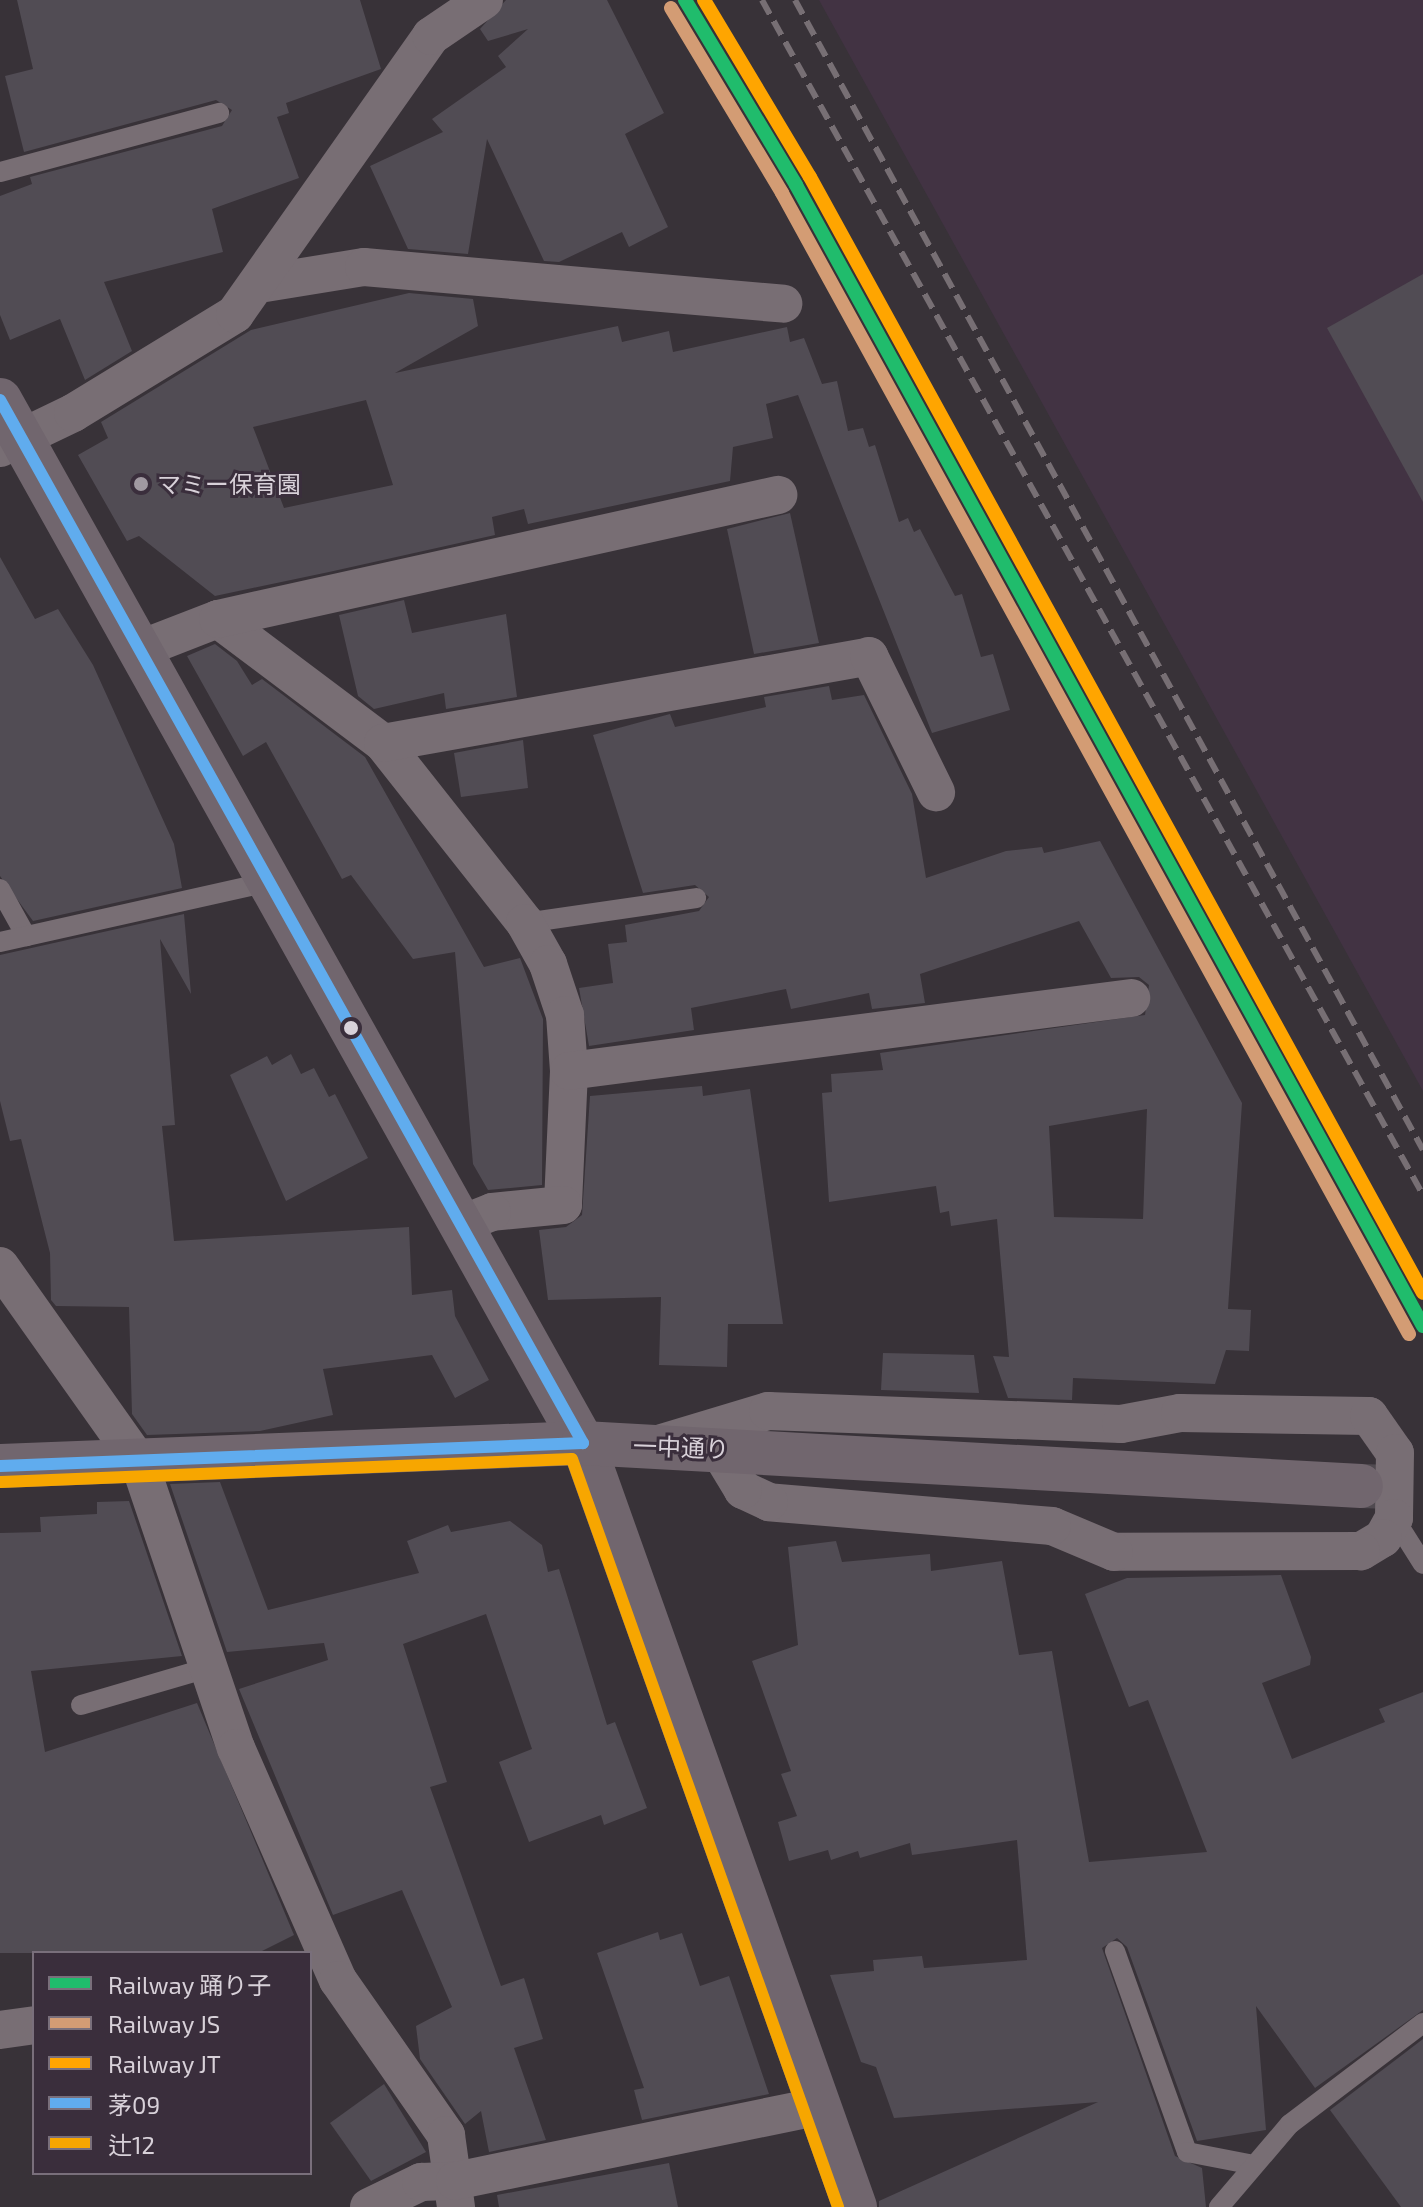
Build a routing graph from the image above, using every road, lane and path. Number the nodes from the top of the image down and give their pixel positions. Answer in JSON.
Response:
{"nodes":[{"id":1,"x":484,"y":0,"type":"edge"},
{"id":2,"x":219,"y":113,"type":"dead end"},
{"id":3,"x":0,"y":172,"type":"edge"},
{"id":4,"x":259,"y":284,"type":"junction"},
{"id":5,"x":783,"y":304,"type":"dead end"},
{"id":6,"x":0,"y":400,"type":"edge"},
{"id":7,"x":10,"y":443,"type":"edge"},
{"id":8,"x":778,"y":495,"type":"dead end"},
{"id":9,"x":218,"y":619,"type":"junction"},
{"id":10,"x":138,"y":650,"type":"junction"},
{"id":11,"x":383,"y":743,"type":"junction"},
{"id":12,"x":936,"y":792,"type":"dead end"},
{"id":13,"x":272,"y":881,"type":"junction"},
{"id":14,"x":0,"y":889,"type":"edge"},
{"id":15,"x":696,"y":898,"type":"dead end"},
{"id":16,"x":525,"y":923,"type":"junction"},
{"id":17,"x":26,"y":936,"type":"junction"},
{"id":18,"x":0,"y":942,"type":"edge"},
{"id":19,"x":1131,"y":998,"type":"dead end"},
{"id":20,"x":569,"y":1071,"type":"junction"},
{"id":21,"x":462,"y":1224,"type":"junction"},
{"id":22,"x":0,"y":1266,"type":"edge"},
{"id":23,"x":583,"y":1443,"type":"junction"},
{"id":24,"x":655,"y":1445,"type":"junction"},
{"id":25,"x":717,"y":1447,"type":"junction"},
{"id":26,"x":139,"y":1462,"type":"junction"},
{"id":27,"x":0,"y":1466,"type":"edge"},
{"id":28,"x":1361,"y":1486,"type":"tunnel mouth"},
{"id":29,"x":1394,"y":1518,"type":"junction"},
{"id":30,"x":1423,"y":1564,"type":"edge"},
{"id":31,"x":211,"y":1667,"type":"junction"},
{"id":32,"x":81,"y":1705,"type":"dead end"},
{"id":33,"x":1115,"y":1951,"type":"dead end"},
{"id":34,"x":324,"y":1982,"type":"edge"},
{"id":35,"x":1423,"y":2023,"type":"edge"},
{"id":36,"x":32,"y":2025,"type":"edge"},
{"id":37,"x":0,"y":2030,"type":"edge"},
{"id":38,"x":817,"y":2107,"type":"junction"},
{"id":39,"x":1249,"y":2164,"type":"junction"},
{"id":40,"x":456,"y":2194,"type":"edge"},
{"id":41,"x":369,"y":2207,"type":"edge"},
{"id":42,"x":855,"y":2207,"type":"edge"},
{"id":43,"x":1219,"y":2207,"type":"edge"}],
"edges":[{"from":1,"to":4,"type":"street"},
{"from":2,"to":3,"type":"lane"},
{"from":4,"to":5,"type":"street"},
{"from":4,"to":7,"type":"street"},
{"from":6,"to":7,"type":"street"},
{"from":7,"to":10,"type":"street"},
{"from":8,"to":9,"type":"street"},
{"from":9,"to":10,"type":"street"},
{"from":9,"to":11,"type":"street"},
{"from":10,"to":13,"type":"street"},
{"from":11,"to":12,"type":"street"},
{"from":11,"to":16,"type":"street"},
{"from":13,"to":17,"type":"lane"},
{"from":13,"to":21,"type":"street"},
{"from":14,"to":17,"type":"lane"},
{"from":15,"to":16,"type":"lane"},
{"from":16,"to":20,"type":"street"},
{"from":17,"to":18,"type":"lane"},
{"from":19,"to":20,"type":"street"},
{"from":20,"to":21,"type":"street"},
{"from":21,"to":23,"type":"street"},
{"from":22,"to":26,"type":"street"},
{"from":23,"to":24,"type":"street","name":"一中通り"},
{"from":23,"to":26,"type":"street","name":"一中通り"},
{"from":23,"to":38,"type":"street"},
{"from":24,"to":25,"type":"street","name":"一中通り"},
{"from":24,"to":29,"type":"street"},
{"from":25,"to":28,"type":"street","name":"一中通り"},
{"from":25,"to":29,"type":"street"},
{"from":26,"to":27,"type":"street","name":"一中通り"},
{"from":26,"to":31,"type":"street"},
{"from":29,"to":30,"type":"lane"},
{"from":31,"to":32,"type":"lane"},
{"from":31,"to":34,"type":"street"},
{"from":33,"to":39,"type":"lane"},
{"from":34,"to":40,"type":"street"},
{"from":35,"to":39,"type":"lane"},
{"from":36,"to":37,"type":"street"},
{"from":38,"to":40,"type":"street"},
{"from":38,"to":42,"type":"street"},
{"from":39,"to":43,"type":"lane"},
{"from":40,"to":41,"type":"street"}]}
